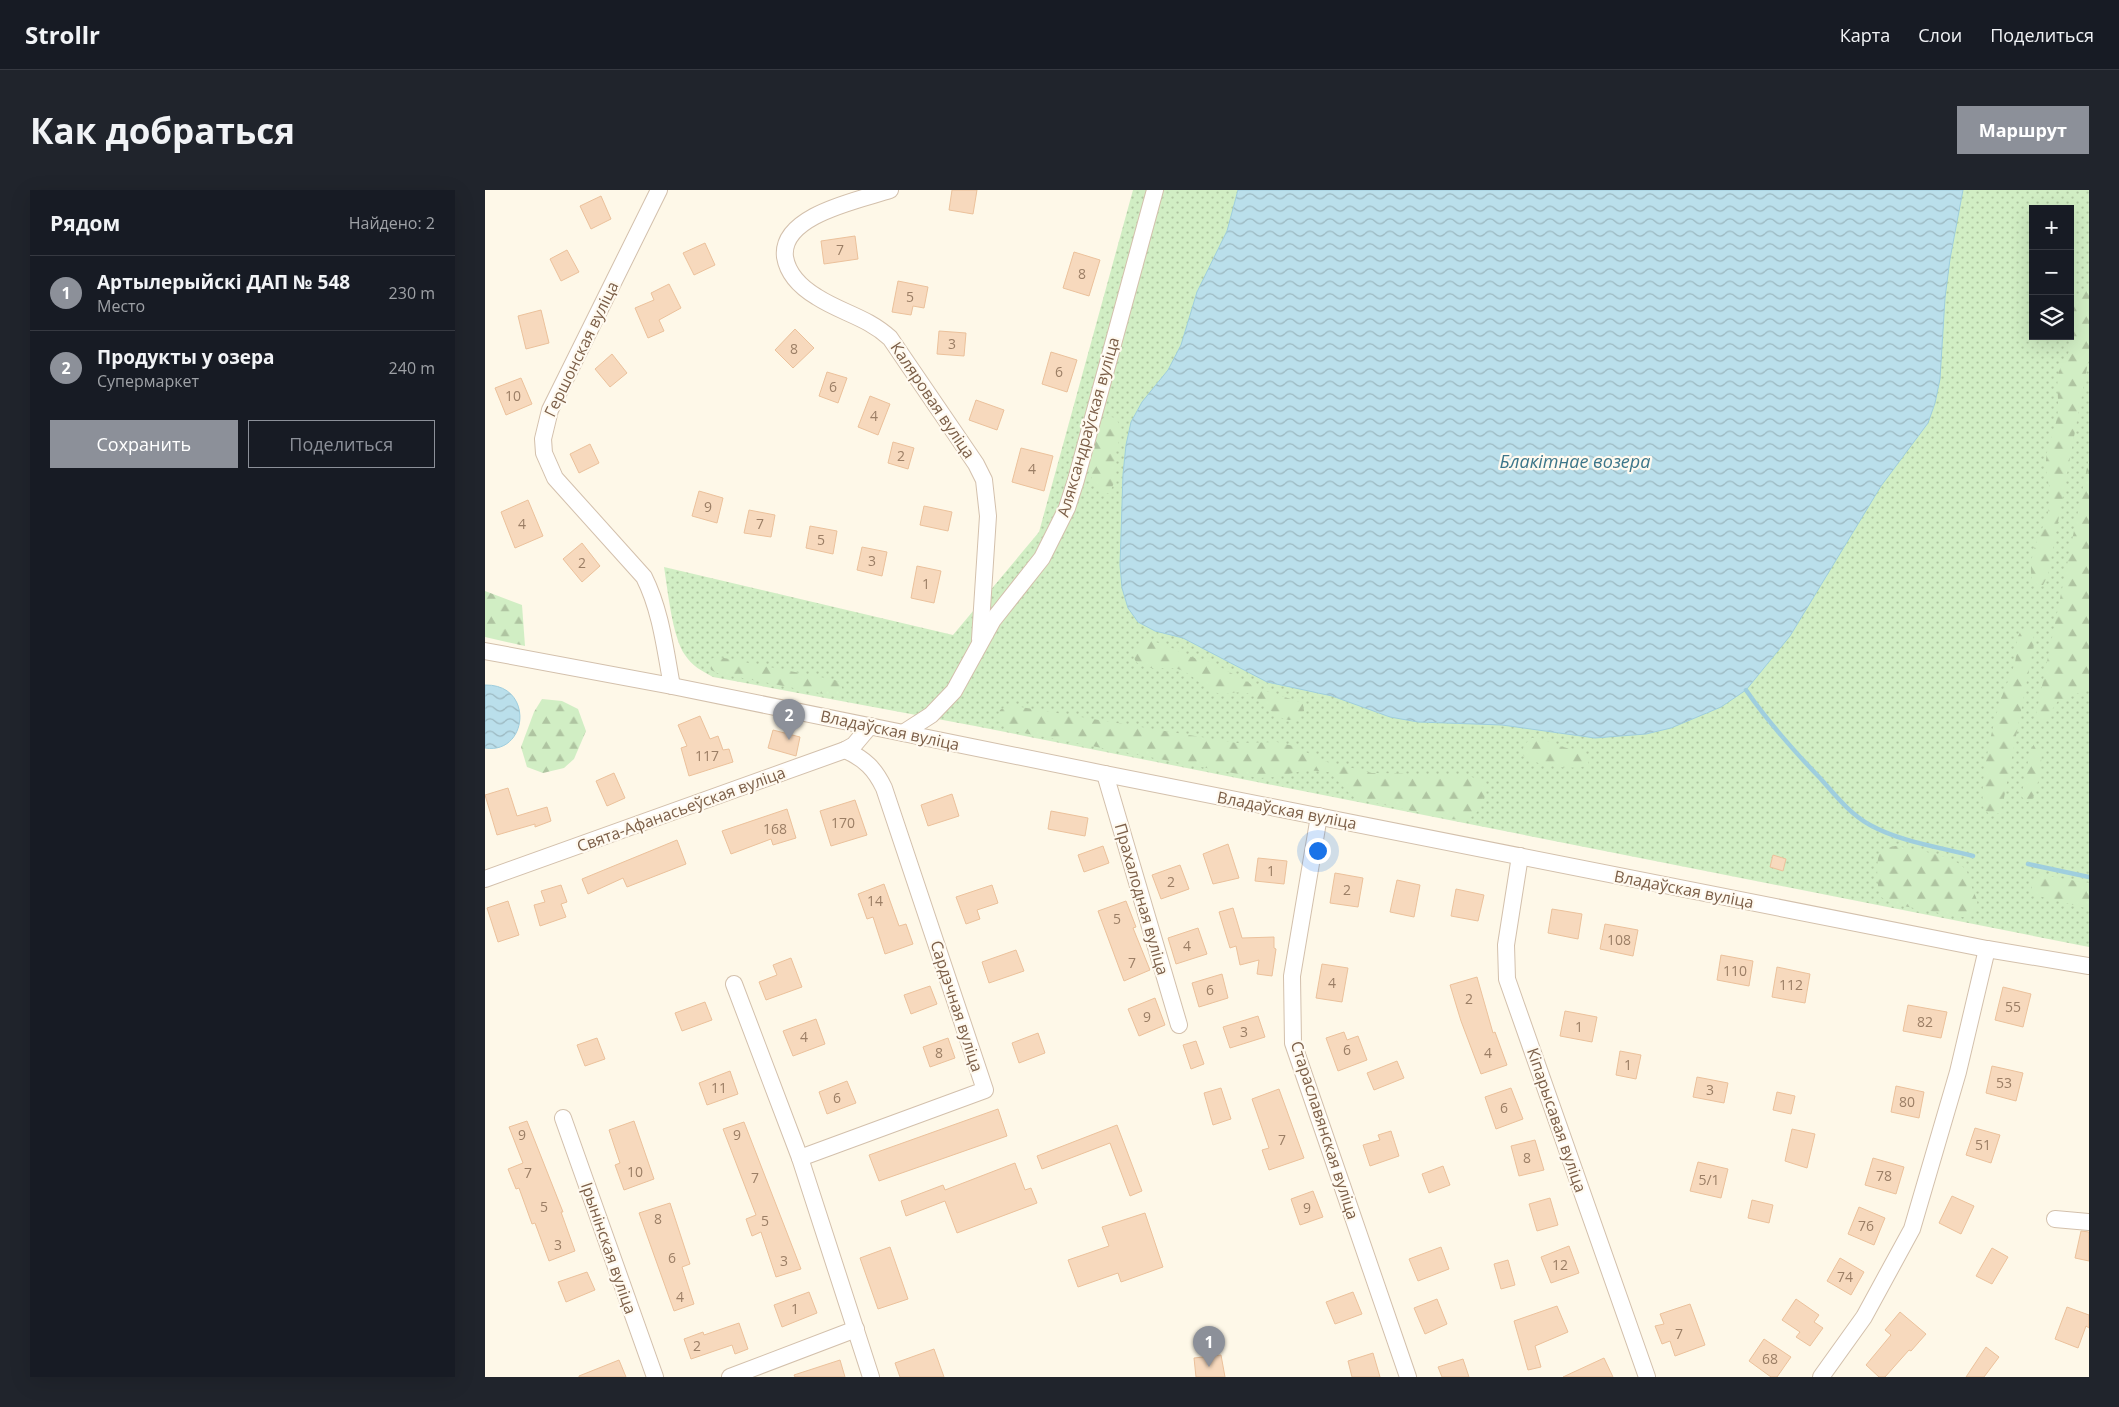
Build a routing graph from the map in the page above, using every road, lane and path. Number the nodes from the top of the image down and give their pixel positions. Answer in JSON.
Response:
{"nodes":[{"id":1,"x":659,"y":190,"type":"edge"},
{"id":2,"x":890,"y":190,"type":"edge"},
{"id":3,"x":1155,"y":190,"type":"edge"},
{"id":4,"x":980,"y":641,"type":"junction"},
{"id":5,"x":485,"y":651,"type":"edge"},
{"id":6,"x":672,"y":686,"type":"junction"},
{"id":7,"x":870,"y":726,"type":"junction"},
{"id":8,"x":903,"y":733,"type":"junction"},
{"id":9,"x":845,"y":750,"type":"junction"},
{"id":10,"x":1105,"y":774,"type":"junction"},
{"id":11,"x":1319,"y":816,"type":"junction"},
{"id":12,"x":1520,"y":856,"type":"junction"},
{"id":13,"x":485,"y":879,"type":"edge"},
{"id":14,"x":1987,"y":949,"type":"junction"},
{"id":15,"x":2089,"y":966,"type":"edge"},
{"id":16,"x":734,"y":984,"type":"dead end"},
{"id":17,"x":1179,"y":1025,"type":"dead end"},
{"id":18,"x":563,"y":1118,"type":"dead end"},
{"id":19,"x":800,"y":1158,"type":"junction"},
{"id":20,"x":2055,"y":1219,"type":"dead end"},
{"id":21,"x":2089,"y":1222,"type":"edge"},
{"id":22,"x":856,"y":1329,"type":"junction"},
{"id":23,"x":655,"y":1377,"type":"edge"},
{"id":24,"x":730,"y":1377,"type":"edge"},
{"id":25,"x":871,"y":1377,"type":"edge"},
{"id":26,"x":1408,"y":1377,"type":"edge"},
{"id":27,"x":1647,"y":1377,"type":"edge"},
{"id":28,"x":1821,"y":1377,"type":"edge"}],
"edges":[{"from":1,"to":6,"type":"street","name":"Гершонская вуліца"},
{"from":2,"to":4,"type":"street","name":"Каляровая вуліца"},
{"from":3,"to":4,"type":"street","name":"Аляксандраўская вуліца"},
{"from":4,"to":8,"type":"street","name":"Аляксандраўская вуліца"},
{"from":5,"to":6,"type":"street","name":"Владаўская вуліца"},
{"from":6,"to":7,"type":"street","name":"Владаўская вуліца"},
{"from":7,"to":8,"type":"street","name":"Владаўская вуліца"},
{"from":7,"to":9,"type":"street","name":"Свята-Афанасьеўская вуліца"},
{"from":8,"to":10,"type":"street","name":"Владаўская вуліца"},
{"from":9,"to":13,"type":"street","name":"Свята-Афанасьеўская вуліца"},
{"from":9,"to":19,"type":"street","name":"Сардэчная вуліца"},
{"from":10,"to":11,"type":"street","name":"Владаўская вуліца"},
{"from":10,"to":17,"type":"street","name":"Прахалодная вуліца"},
{"from":11,"to":12,"type":"street","name":"Владаўская вуліца"},
{"from":11,"to":26,"type":"street","name":"Стараславянская вуліца"},
{"from":12,"to":14,"type":"street","name":"Владаўская вуліца"},
{"from":12,"to":27,"type":"street","name":"Кіпарысавая вуліца"},
{"from":14,"to":15,"type":"street","name":"Владаўская вуліца"},
{"from":14,"to":28,"type":"street"},
{"from":16,"to":19,"type":"street"},
{"from":18,"to":23,"type":"street","name":"Ірынінская вуліца"},
{"from":19,"to":22,"type":"street"},
{"from":20,"to":21,"type":"street"},
{"from":22,"to":24,"type":"street"},
{"from":22,"to":25,"type":"street"}]}
